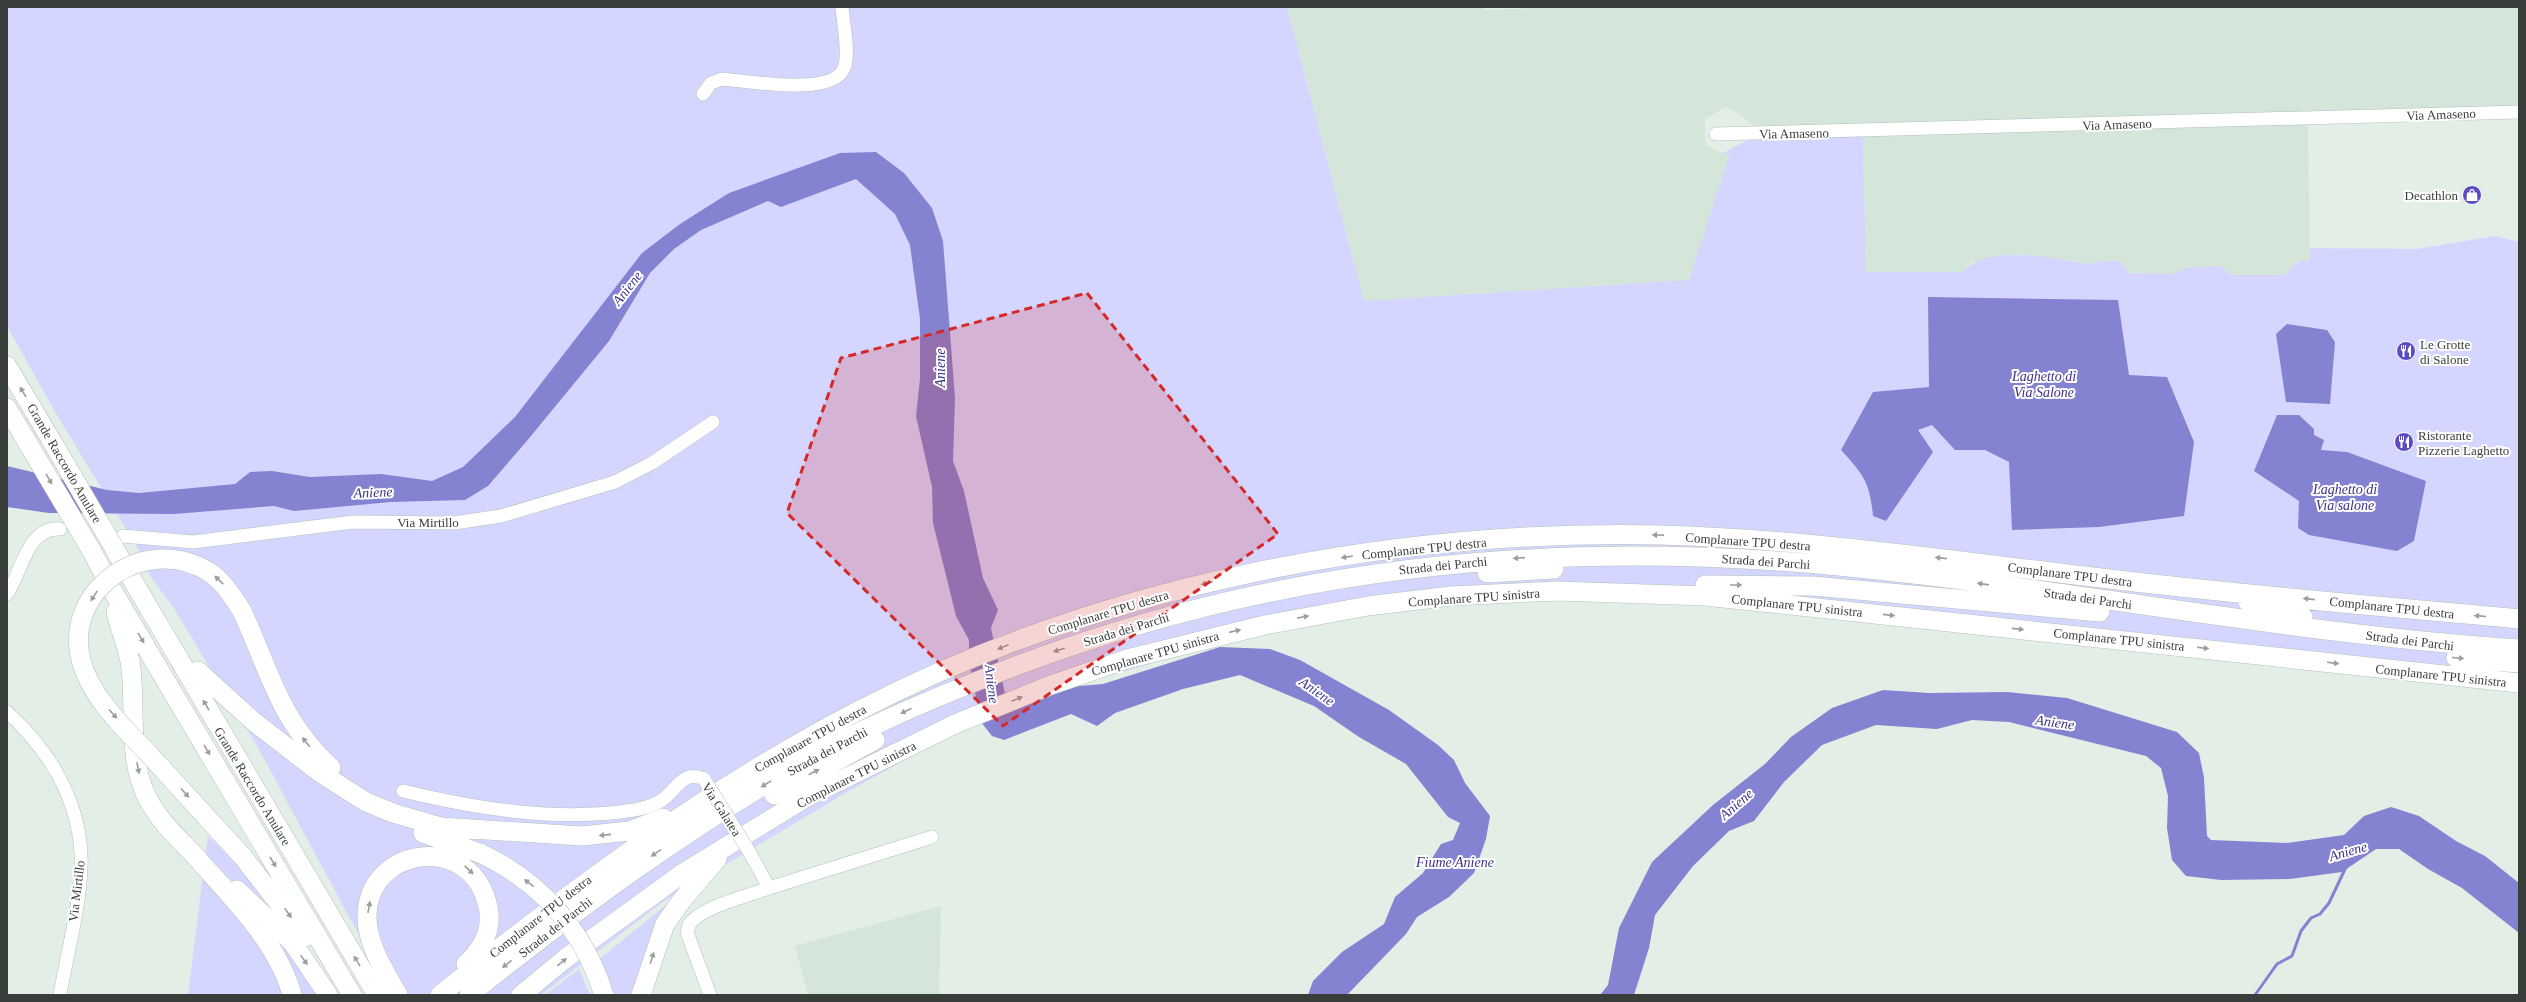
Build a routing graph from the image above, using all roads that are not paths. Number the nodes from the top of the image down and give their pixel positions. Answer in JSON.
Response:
{"nodes":[{"id":1,"x":842,"y":7,"type":"edge"},
{"id":2,"x":703,"y":94,"type":"dead end"},
{"id":3,"x":2519,"y":112,"type":"edge"},
{"id":4,"x":1716,"y":134,"type":"dead end"},
{"id":5,"x":7,"y":366,"type":"edge"},
{"id":6,"x":7,"y":408,"type":"edge"},
{"id":7,"x":713,"y":422,"type":"dead end"},
{"id":8,"x":60,"y":529,"type":"dead end"},
{"id":9,"x":122,"y":555,"type":"junction"},
{"id":10,"x":2160,"y":584,"type":"junction"},
{"id":11,"x":110,"y":585,"type":"junction"},
{"id":12,"x":1557,"y":591,"type":"junction"},
{"id":13,"x":7,"y":594,"type":"edge"},
{"id":14,"x":1259,"y":600,"type":"junction"},
{"id":15,"x":2100,"y":612,"type":"junction"},
{"id":16,"x":2519,"y":619,"type":"edge"},
{"id":17,"x":169,"y":643,"type":"junction"},
{"id":18,"x":2452,"y":645,"type":"junction"},
{"id":19,"x":2519,"y":649,"type":"edge"},
{"id":20,"x":2519,"y":663,"type":"edge"},
{"id":21,"x":198,"y":671,"type":"junction"},
{"id":22,"x":2519,"y":683,"type":"edge"},
{"id":23,"x":945,"y":701,"type":"junction"},
{"id":24,"x":7,"y":712,"type":"edge"},
{"id":25,"x":754,"y":768,"type":"junction"},
{"id":26,"x":403,"y":791,"type":"dead end"},
{"id":27,"x":488,"y":829,"type":"junction"},
{"id":28,"x":932,"y":837,"type":"dead end"},
{"id":29,"x":733,"y":842,"type":"junction"},
{"id":30,"x":196,"y":857,"type":"junction"},
{"id":31,"x":769,"y":888,"type":"junction"},
{"id":32,"x":331,"y":959,"type":"junction"},
{"id":33,"x":441,"y":994,"type":"edge"},
{"id":34,"x":60,"y":995,"type":"edge"},
{"id":35,"x":292,"y":995,"type":"edge"},
{"id":36,"x":328,"y":995,"type":"edge"},
{"id":37,"x":352,"y":995,"type":"edge"},
{"id":38,"x":377,"y":995,"type":"edge"},
{"id":39,"x":398,"y":995,"type":"edge"},
{"id":40,"x":469,"y":995,"type":"edge"},
{"id":41,"x":490,"y":995,"type":"edge"},
{"id":42,"x":521,"y":995,"type":"edge"},
{"id":43,"x":604,"y":995,"type":"edge"},
{"id":44,"x":641,"y":995,"type":"edge"},
{"id":45,"x":710,"y":995,"type":"edge"}],
"edges":[{"from":1,"to":2,"type":"street"},
{"from":3,"to":4,"type":"street","name":"Via Amaseno"},
{"from":9,"to":5,"type":"highway","name":"Grande Raccordo Anulare","one_way":true,"bridge":true},
{"from":6,"to":11,"type":"highway","name":"Grande Raccordo Anulare","one_way":true,"bridge":true},
{"from":7,"to":9,"type":"street","name":"Via Mirtillo"},
{"from":8,"to":13,"type":"street"},
{"from":9,"to":17,"type":"highway","name":"Grande Raccordo Anulare"},
{"from":16,"to":10,"type":"highway","name":"Complanare TPU destra","one_way":true},
{"from":10,"to":18,"type":"highway"},
{"from":10,"to":25,"type":"highway","name":"Complanare TPU destra","one_way":true},
{"from":11,"to":30,"type":"highway","one_way":true},
{"from":11,"to":32,"type":"highway","name":"Grande Raccordo Anulare","one_way":true},
{"from":12,"to":15,"type":"highway","one_way":true},
{"from":12,"to":22,"type":"highway","name":"Complanare TPU sinistra","one_way":true},
{"from":29,"to":12,"type":"highway","name":"Complanare TPU sinistra","one_way":true},
{"from":14,"to":15,"type":"highway","name":"Strada dei Parchi"},
{"from":18,"to":14,"type":"highway","name":"Strada dei Parchi","one_way":true},
{"from":14,"to":23,"type":"highway","name":"Strada dei Parchi"},
{"from":15,"to":20,"type":"highway","name":"Strada dei Parchi","one_way":true},
{"from":17,"to":21,"type":"highway"},
{"from":38,"to":17,"type":"highway","name":"Grande Raccordo Anulare","one_way":true},
{"from":18,"to":19,"type":"highway","name":"Strada dei Parchi"},
{"from":21,"to":27,"type":"highway"},
{"from":43,"to":21,"type":"highway","one_way":true,"bridge":true},
{"from":23,"to":40,"type":"highway","name":"Strada dei Parchi","one_way":true},
{"from":41,"to":23,"type":"highway","name":"Strada dei Parchi","one_way":true},
{"from":24,"to":34,"type":"street","name":"Via Mirtillo"},
{"from":25,"to":27,"type":"highway","one_way":true},
{"from":25,"to":33,"type":"highway","name":"Complanare TPU destra"},
{"from":26,"to":31,"type":"street","name":"Via Galatea","bridge":true},
{"from":27,"to":32,"type":"highway","one_way":true,"bridge":true},
{"from":28,"to":31,"type":"street"},
{"from":42,"to":29,"type":"highway","name":"Complanare TPU sinistra","one_way":true},
{"from":44,"to":29,"type":"highway","one_way":true},
{"from":30,"to":35,"type":"highway"},
{"from":30,"to":36,"type":"highway","one_way":true},
{"from":31,"to":45,"type":"street"},
{"from":32,"to":37,"type":"highway","name":"Grande Raccordo Anulare"},
{"from":39,"to":33,"type":"highway","one_way":true}]}
